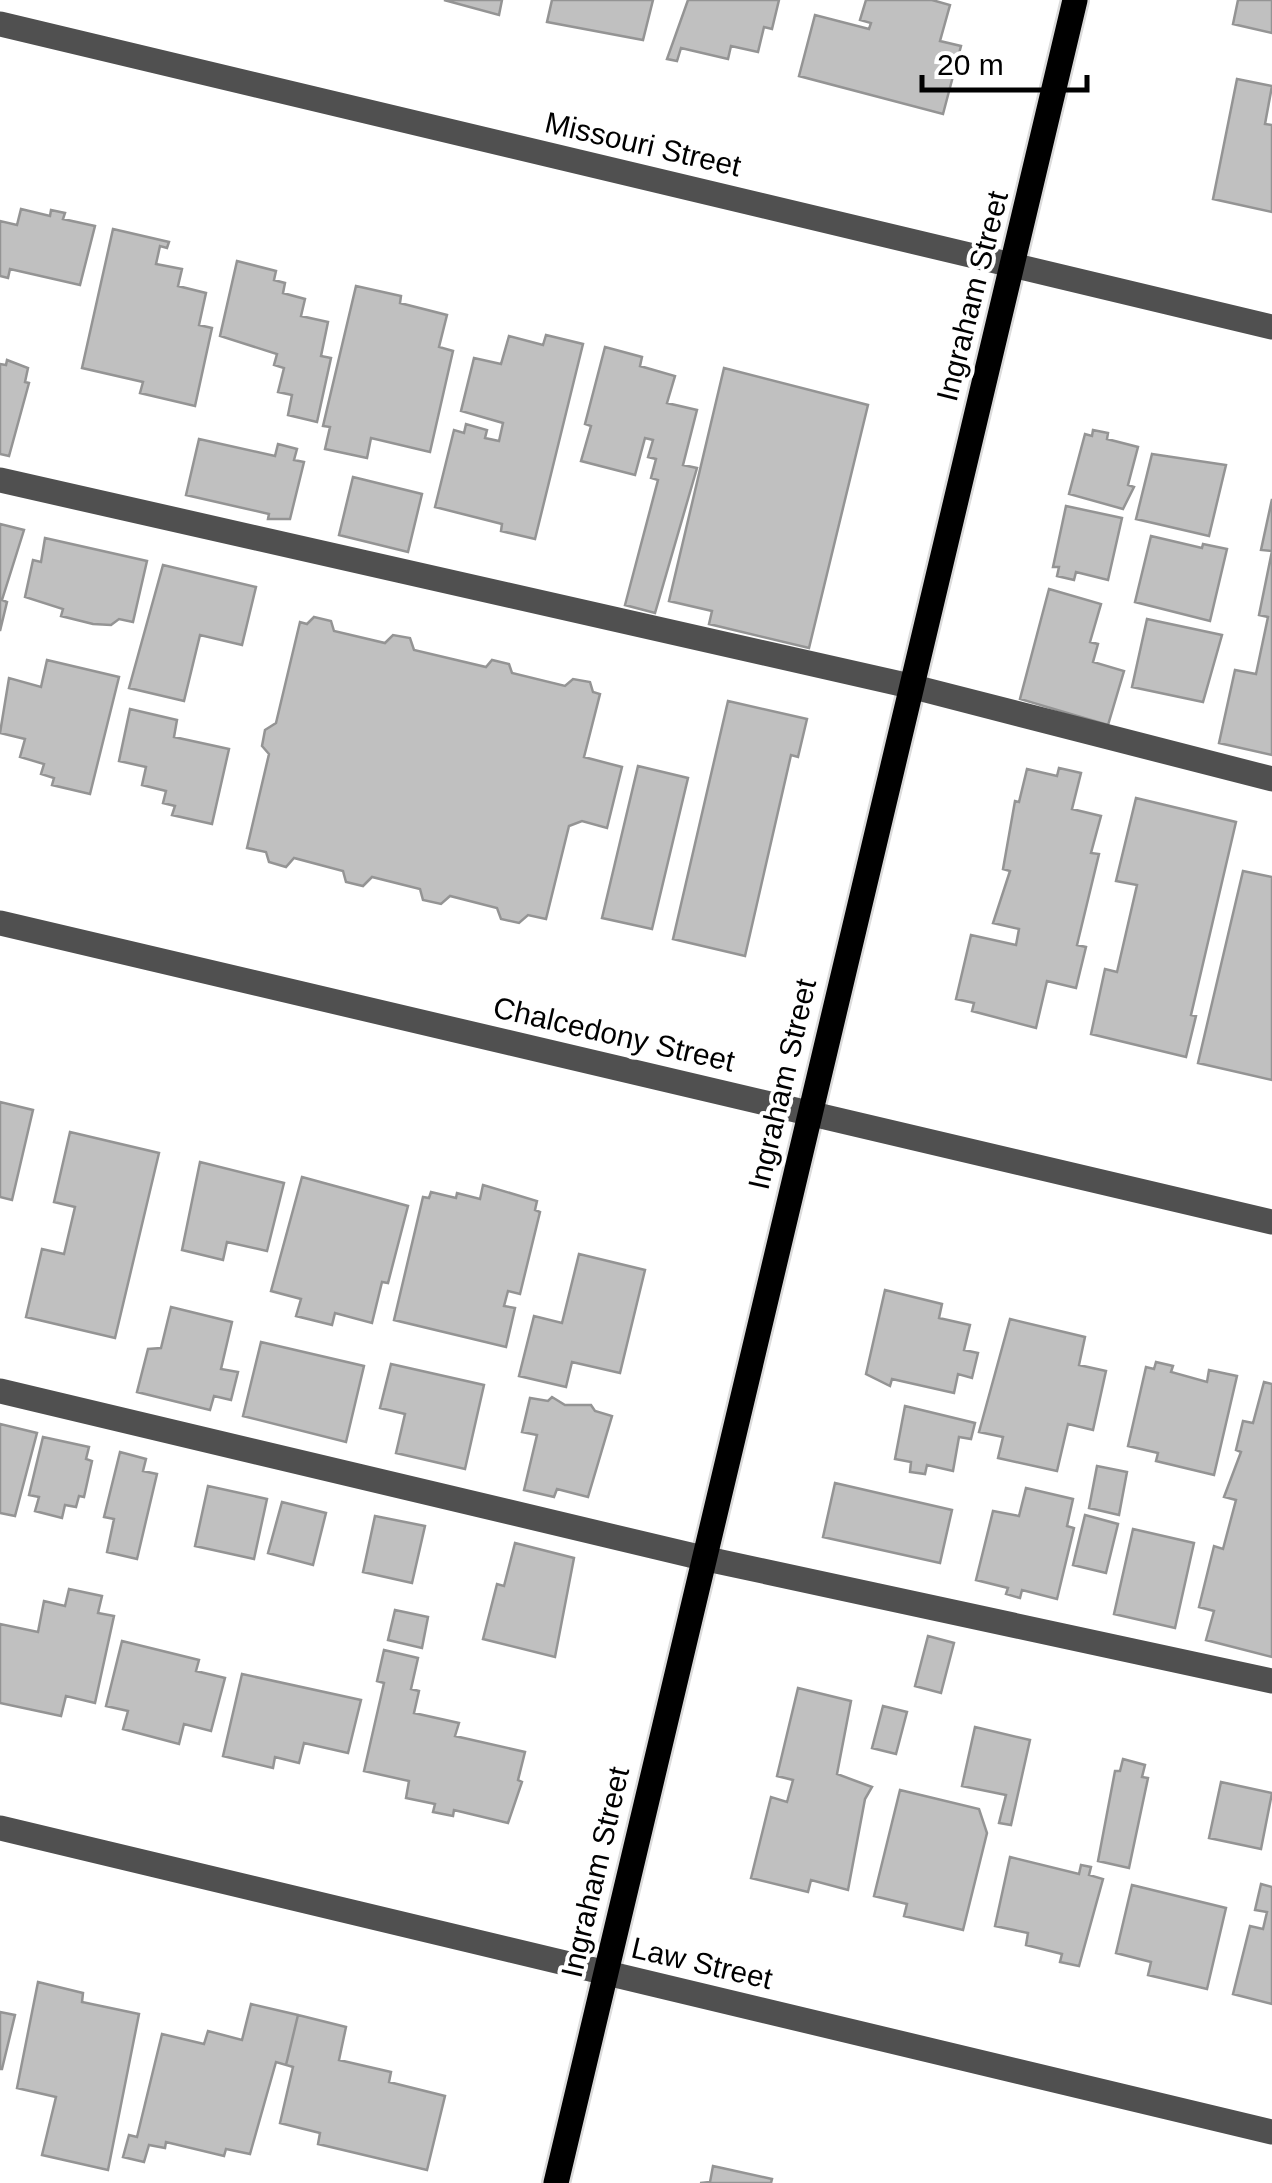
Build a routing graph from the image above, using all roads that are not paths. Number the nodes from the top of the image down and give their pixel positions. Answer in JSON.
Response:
{"nodes":[{"id":1,"x":1075,"y":0,"type":"edge"},
{"id":2,"x":0,"y":24,"type":"edge"},
{"id":3,"x":1014,"y":266,"type":"junction"},
{"id":4,"x":1272,"y":327,"type":"edge"},
{"id":5,"x":0,"y":480,"type":"edge"},
{"id":6,"x":910,"y":686,"type":"junction"},
{"id":7,"x":1272,"y":779,"type":"edge"},
{"id":8,"x":0,"y":923,"type":"edge"},
{"id":9,"x":809,"y":1114,"type":"junction"},
{"id":10,"x":1272,"y":1222,"type":"edge"},
{"id":11,"x":0,"y":1391,"type":"edge"},
{"id":12,"x":707,"y":1559,"type":"junction"},
{"id":13,"x":1272,"y":1681,"type":"edge"},
{"id":14,"x":0,"y":1828,"type":"edge"},
{"id":15,"x":604,"y":1973,"type":"junction"},
{"id":16,"x":1272,"y":2132,"type":"edge"},
{"id":17,"x":556,"y":2183,"type":"edge"}],
"edges":[{"from":1,"to":3,"type":"main road","name":"Ingraham Street"},
{"from":2,"to":3,"type":"street","name":"Missouri Street"},
{"from":3,"to":4,"type":"street","name":"Missouri Street"},
{"from":3,"to":6,"type":"main road","name":"Ingraham Street"},
{"from":5,"to":6,"type":"street"},
{"from":6,"to":7,"type":"street"},
{"from":6,"to":9,"type":"main road","name":"Ingraham Street"},
{"from":8,"to":9,"type":"street","name":"Chalcedony Street"},
{"from":9,"to":10,"type":"street","name":"Chalcedony Street"},
{"from":9,"to":12,"type":"main road","name":"Ingraham Street"},
{"from":11,"to":12,"type":"street"},
{"from":12,"to":13,"type":"street"},
{"from":12,"to":15,"type":"main road","name":"Ingraham Street"},
{"from":14,"to":15,"type":"street","name":"Law Street"},
{"from":15,"to":16,"type":"street","name":"Law Street"},
{"from":15,"to":17,"type":"main road","name":"Ingraham Street"}]}
